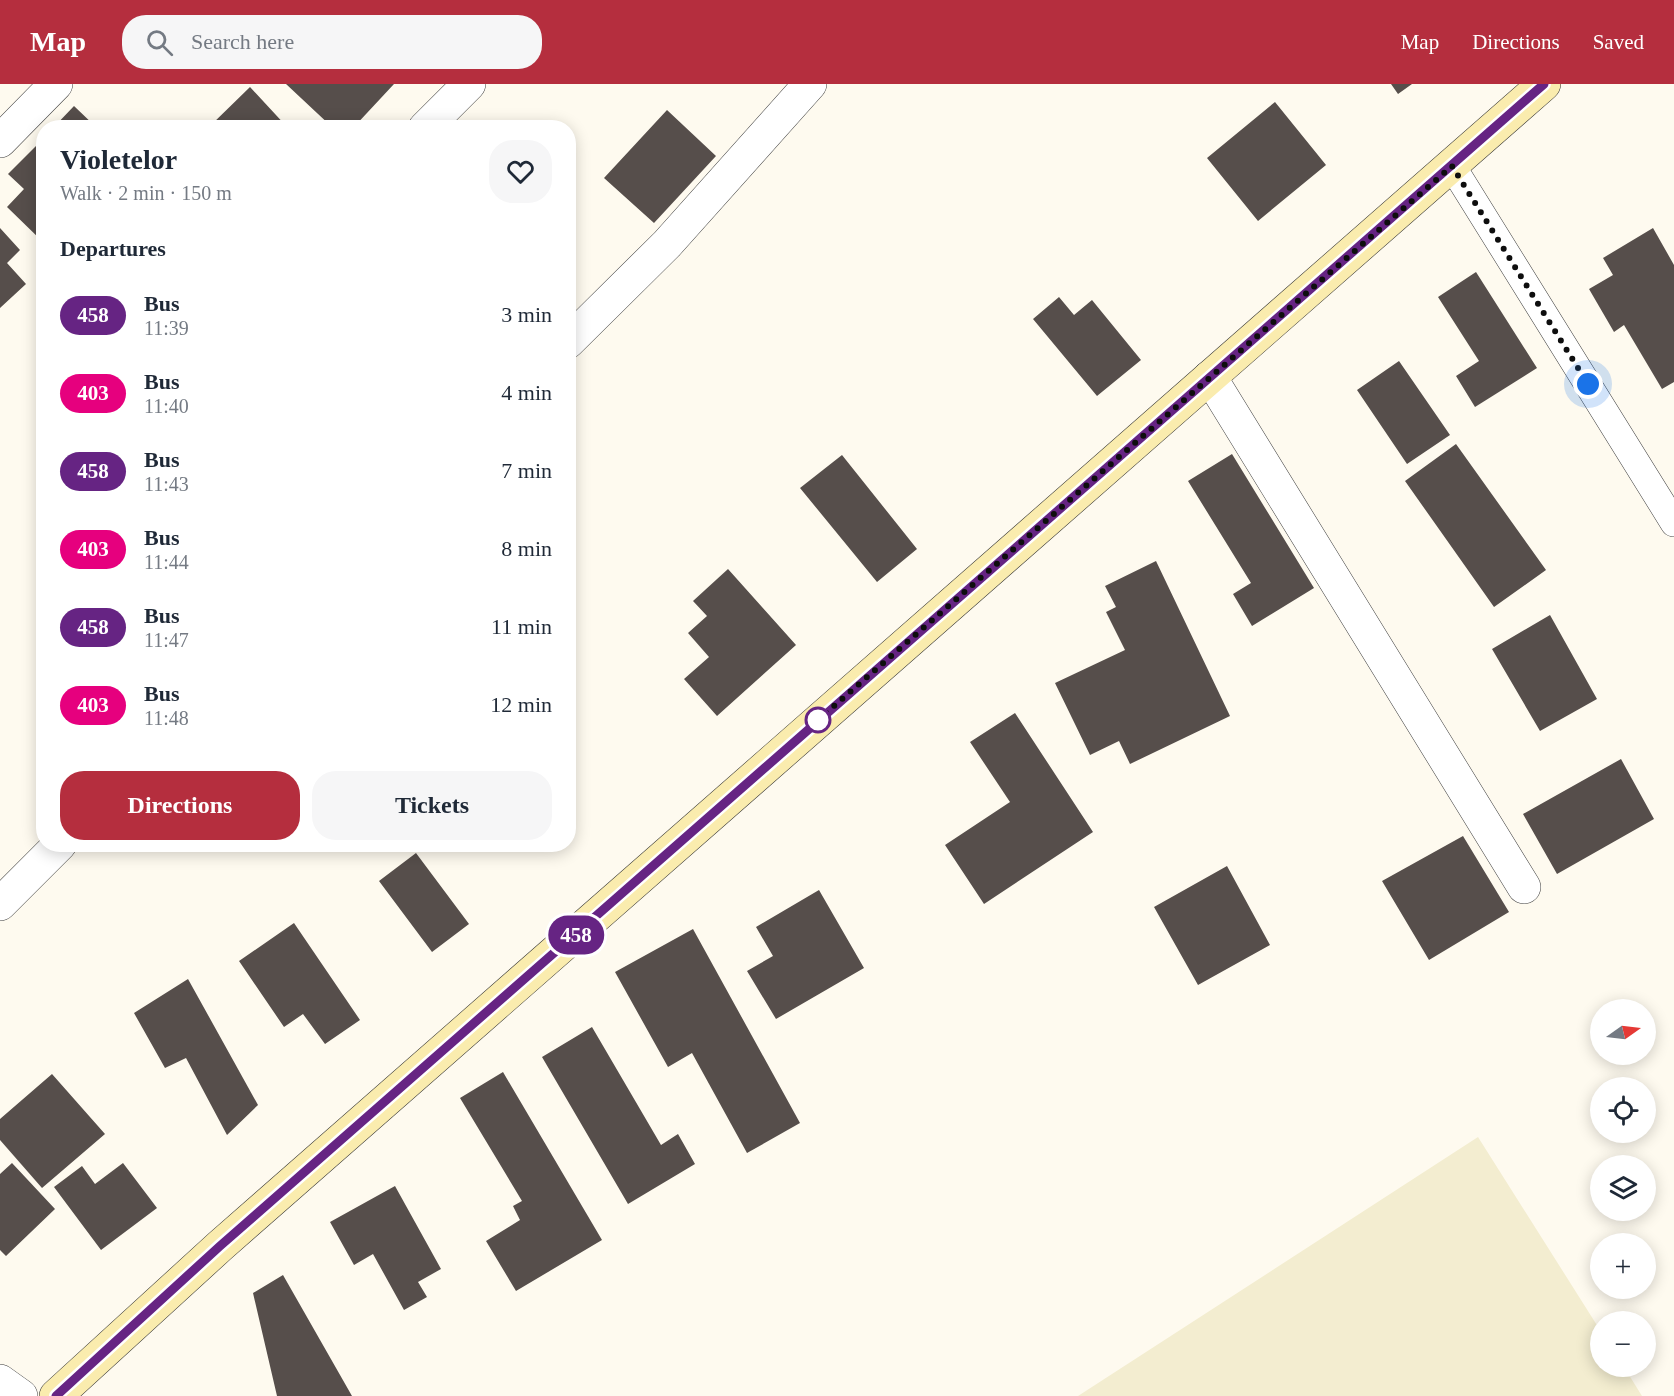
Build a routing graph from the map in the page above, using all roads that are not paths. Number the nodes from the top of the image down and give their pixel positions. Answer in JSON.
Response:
{"nodes":[{"id":1,"x":56,"y":84,"type":"edge"},
{"id":2,"x":469,"y":84,"type":"edge"},
{"id":3,"x":810,"y":84,"type":"edge"},
{"id":4,"x":1544,"y":84,"type":"edge"},
{"id":5,"x":433,"y":120,"type":"edge"},
{"id":6,"x":0,"y":141,"type":"edge"},
{"id":7,"x":1452,"y":166,"type":"junction"},
{"id":8,"x":576,"y":334,"type":"edge"},
{"id":9,"x":1210,"y":377,"type":"junction"},
{"id":10,"x":1674,"y":523,"type":"edge"},
{"id":11,"x":52,"y":852,"type":"edge"},
{"id":12,"x":1524,"y":887,"type":"dead end"},
{"id":13,"x":0,"y":904,"type":"edge"},
{"id":14,"x":0,"y":1381,"type":"edge"},
{"id":15,"x":21,"y":1396,"type":"edge"},
{"id":16,"x":56,"y":1396,"type":"edge"}],
"edges":[{"from":1,"to":6,"type":"street"},
{"from":2,"to":5,"type":"street"},
{"from":3,"to":8,"type":"street"},
{"from":4,"to":7,"type":"main road"},
{"from":7,"to":9,"type":"main road"},
{"from":7,"to":10,"type":"lane"},
{"from":9,"to":12,"type":"street"},
{"from":9,"to":16,"type":"main road"},
{"from":11,"to":13,"type":"street"},
{"from":14,"to":15,"type":"street"}]}
